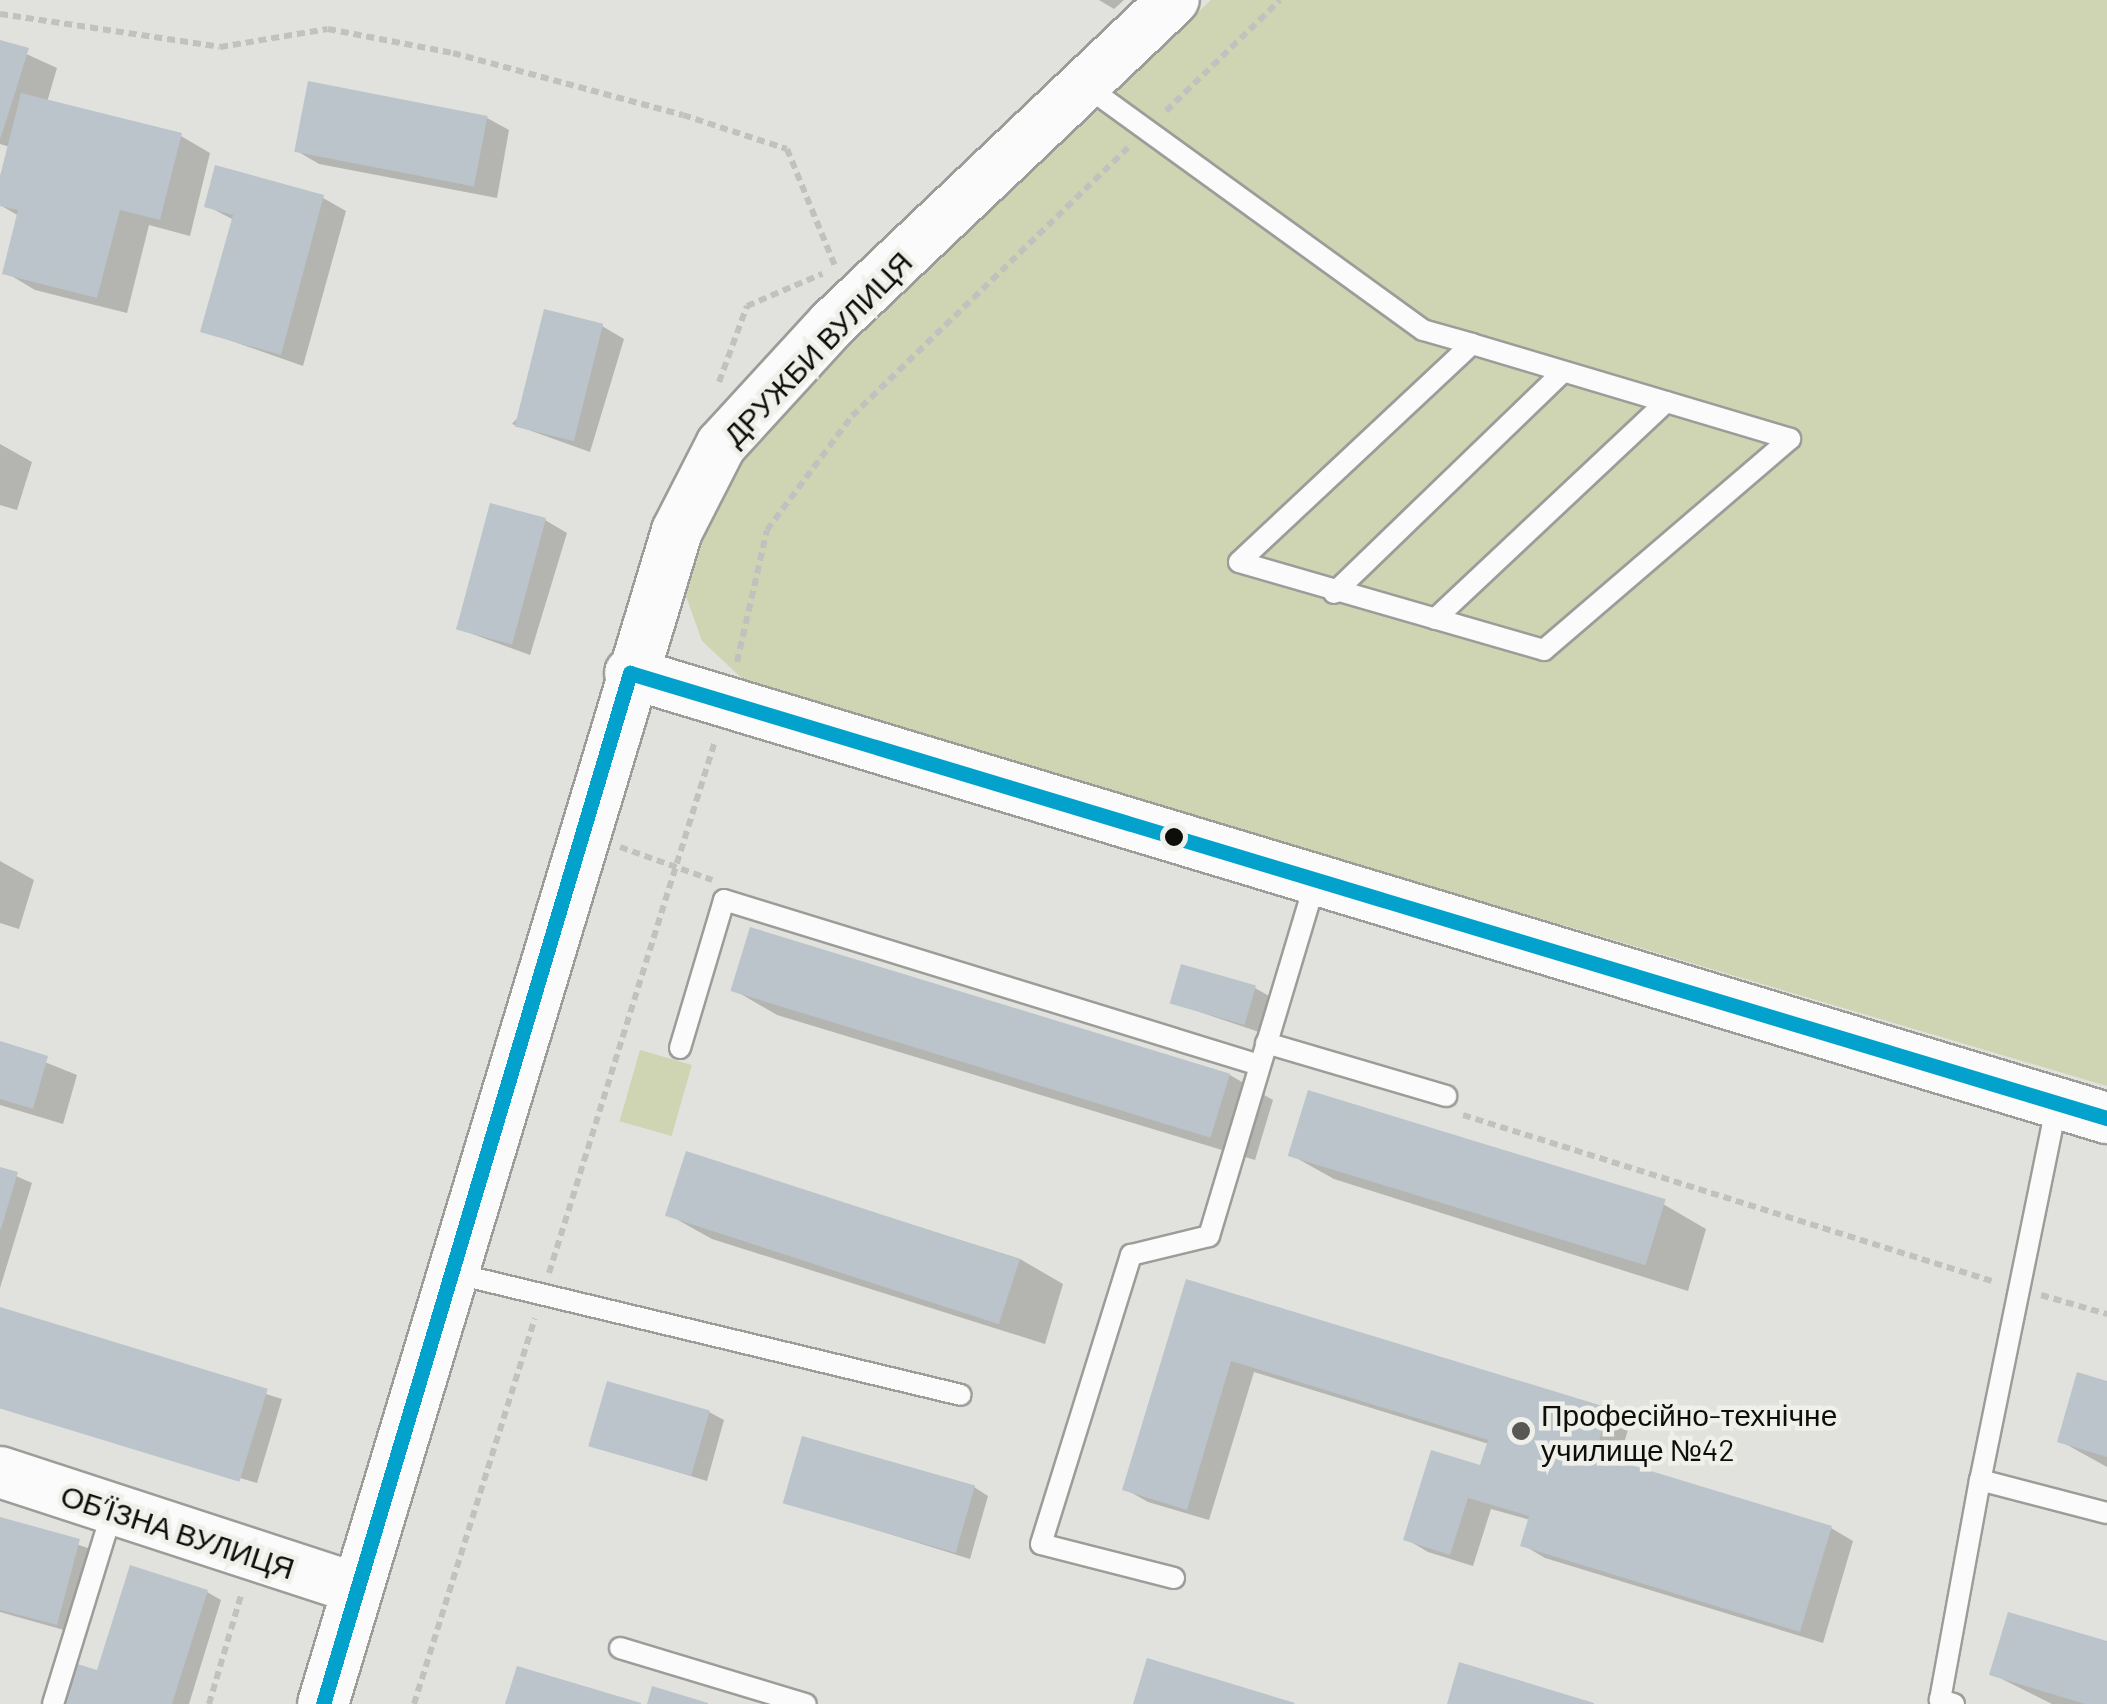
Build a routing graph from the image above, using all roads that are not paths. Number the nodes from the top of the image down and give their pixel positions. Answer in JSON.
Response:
{"nodes":[{"id":1,"x":1174,"y":0,"type":"edge"},
{"id":2,"x":1084,"y":85,"type":"junction"},
{"id":3,"x":1472,"y":344,"type":"junction"},
{"id":4,"x":1563,"y":372,"type":"junction"},
{"id":5,"x":1666,"y":402,"type":"junction"},
{"id":6,"x":1334,"y":593,"type":"junction"},
{"id":7,"x":1436,"y":619,"type":"junction"},
{"id":8,"x":630,"y":672,"type":"junction"},
{"id":9,"x":1317,"y":877,"type":"junction"},
{"id":10,"x":1266,"y":1043,"type":"junction"},
{"id":11,"x":680,"y":1048,"type":"dead end"},
{"id":12,"x":1259,"y":1065,"type":"junction"},
{"id":13,"x":1447,"y":1103,"type":"road end"},
{"id":14,"x":2058,"y":1103,"type":"junction"},
{"id":15,"x":2107,"y":1118,"type":"edge"},
{"id":16,"x":451,"y":1272,"type":"junction"},
{"id":17,"x":961,"y":1395,"type":"dead end"},
{"id":18,"x":0,"y":1472,"type":"edge"},
{"id":19,"x":1980,"y":1480,"type":"junction"},
{"id":20,"x":113,"y":1509,"type":"junction"},
{"id":21,"x":2107,"y":1513,"type":"edge"},
{"id":22,"x":1174,"y":1578,"type":"dead end"},
{"id":23,"x":357,"y":1590,"type":"junction"},
{"id":24,"x":620,"y":1648,"type":"dead end"},
{"id":25,"x":52,"y":1704,"type":"edge"},
{"id":26,"x":323,"y":1704,"type":"edge"},
{"id":27,"x":806,"y":1704,"type":"edge"},
{"id":28,"x":1954,"y":1704,"type":"edge"}],
"edges":[{"from":1,"to":2,"type":"street","name":"ДРУЖБИ ВУЛИЦЯ"},
{"from":2,"to":3,"type":"lane"},
{"from":2,"to":8,"type":"street","name":"ДРУЖБИ ВУЛИЦЯ"},
{"from":3,"to":4,"type":"lane"},
{"from":3,"to":6,"type":"lane"},
{"from":4,"to":5,"type":"lane"},
{"from":4,"to":6,"type":"lane"},
{"from":5,"to":7,"type":"lane"},
{"from":5,"to":7,"type":"lane"},
{"from":6,"to":7,"type":"lane"},
{"from":8,"to":9,"type":"street"},
{"from":8,"to":16,"type":"street","name":"ДРУЖБИ ВУЛИЦЯ"},
{"from":9,"to":10,"type":"lane"},
{"from":9,"to":14,"type":"street"},
{"from":10,"to":12,"type":"lane"},
{"from":10,"to":13,"type":"lane"},
{"from":11,"to":12,"type":"lane"},
{"from":12,"to":22,"type":"lane"},
{"from":14,"to":15,"type":"street"},
{"from":14,"to":19,"type":"lane"},
{"from":16,"to":17,"type":"lane"},
{"from":16,"to":23,"type":"street","name":"ДРУЖБИ ВУЛИЦЯ"},
{"from":18,"to":20,"type":"street","name":"ОБ’ЇЗНА ВУЛИЦЯ"},
{"from":19,"to":21,"type":"lane"},
{"from":19,"to":28,"type":"lane"},
{"from":20,"to":23,"type":"street","name":"ОБ’ЇЗНА ВУЛИЦЯ"},
{"from":20,"to":25,"type":"lane"},
{"from":23,"to":26,"type":"street","name":"ДРУЖБИ ВУЛИЦЯ"},
{"from":24,"to":27,"type":"lane"}]}
